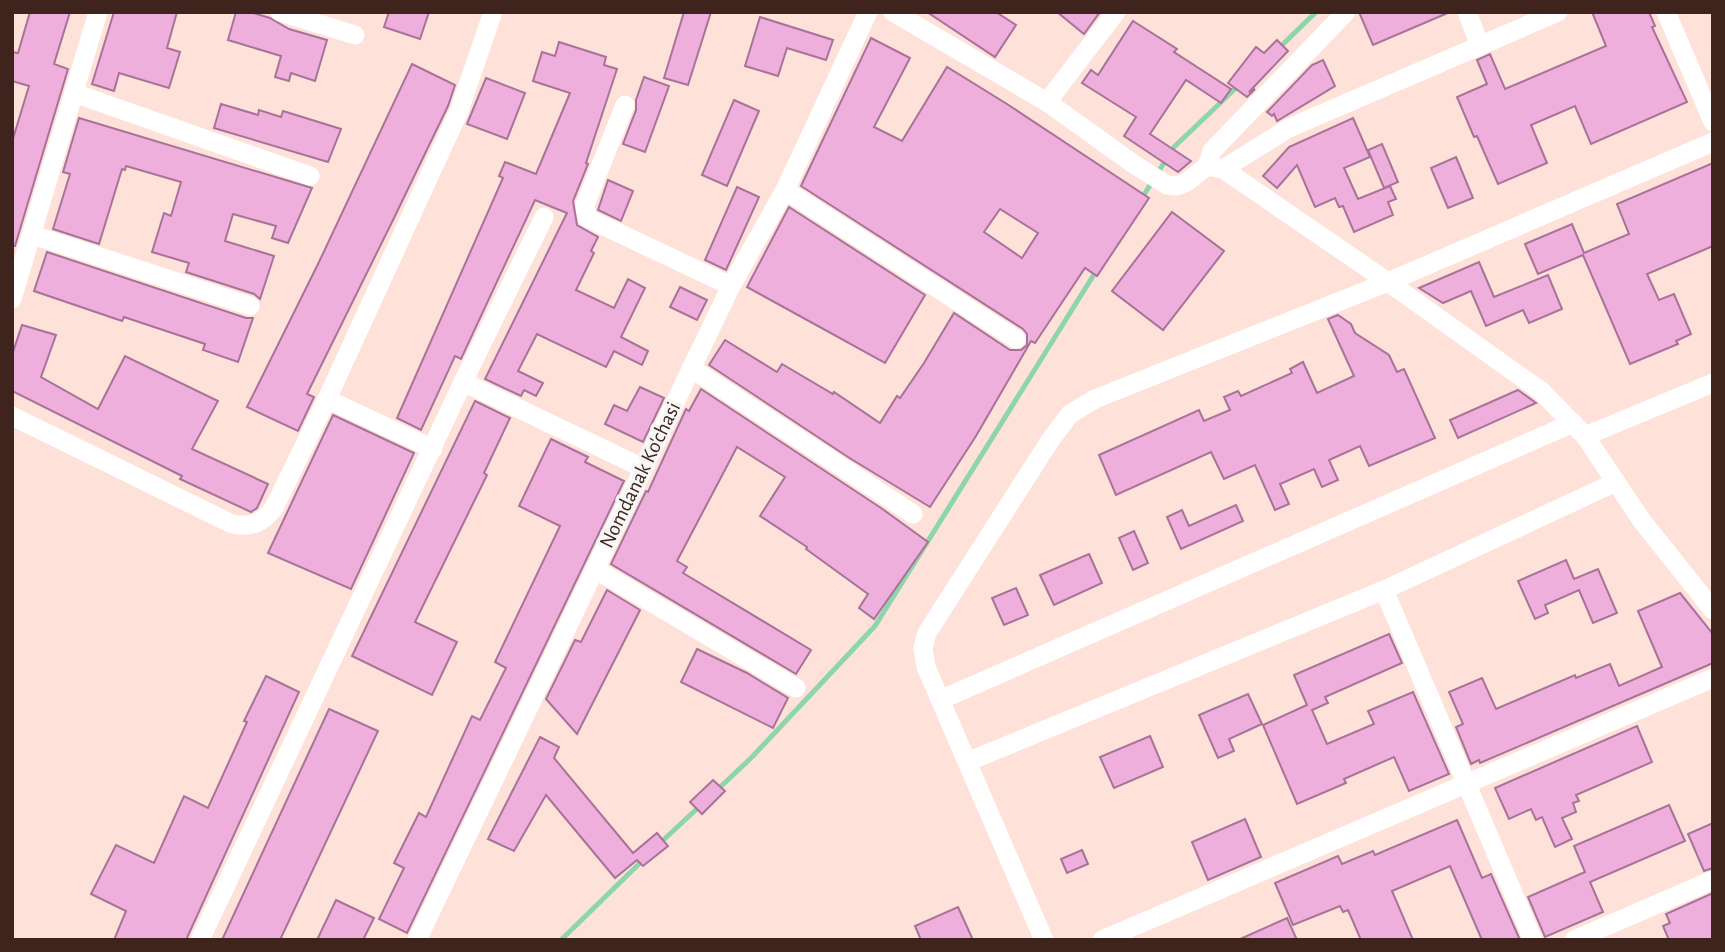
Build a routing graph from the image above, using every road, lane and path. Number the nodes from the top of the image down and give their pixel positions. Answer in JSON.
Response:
{"nodes":[{"id":1,"x":98,"y":12,"type":"edge"},
{"id":2,"x":279,"y":12,"type":"edge"},
{"id":3,"x":493,"y":12,"type":"edge"},
{"id":4,"x":868,"y":12,"type":"edge"},
{"id":5,"x":893,"y":12,"type":"edge"},
{"id":6,"x":1116,"y":12,"type":"edge"},
{"id":7,"x":1346,"y":12,"type":"edge"},
{"id":8,"x":1467,"y":12,"type":"edge"},
{"id":9,"x":1558,"y":12,"type":"edge"},
{"id":10,"x":1666,"y":12,"type":"edge"},
{"id":11,"x":355,"y":35,"type":"dead end"},
{"id":12,"x":1480,"y":46,"type":"junction"},
{"id":13,"x":74,"y":93,"type":"junction"},
{"id":14,"x":1047,"y":102,"type":"junction"},
{"id":15,"x":625,"y":105,"type":"dead end"},
{"id":16,"x":1713,"y":122,"type":"edge"},
{"id":17,"x":1713,"y":142,"type":"edge"},
{"id":18,"x":1215,"y":167,"type":"junction"},
{"id":19,"x":310,"y":176,"type":"dead end"},
{"id":20,"x":785,"y":190,"type":"junction"},
{"id":21,"x":544,"y":217,"type":"dead end"},
{"id":22,"x":33,"y":235,"type":"junction"},
{"id":23,"x":1388,"y":282,"type":"junction"},
{"id":24,"x":731,"y":286,"type":"junction"},
{"id":25,"x":12,"y":299,"type":"edge"},
{"id":26,"x":250,"y":306,"type":"dead end"},
{"id":27,"x":1016,"y":338,"type":"dead end"},
{"id":28,"x":691,"y":368,"type":"junction"},
{"id":29,"x":463,"y":382,"type":"junction"},
{"id":30,"x":1713,"y":383,"type":"edge"},
{"id":31,"x":327,"y":399,"type":"junction"},
{"id":32,"x":12,"y":416,"type":"edge"},
{"id":33,"x":1579,"y":430,"type":"junction"},
{"id":34,"x":433,"y":449,"type":"junction"},
{"id":35,"x":643,"y":468,"type":"junction"},
{"id":36,"x":1616,"y":482,"type":"junction"},
{"id":37,"x":913,"y":514,"type":"dead end"},
{"id":38,"x":595,"y":569,"type":"junction"},
{"id":39,"x":1384,"y":590,"type":"junction"},
{"id":40,"x":1713,"y":610,"type":"edge"},
{"id":41,"x":1713,"y":678,"type":"edge"},
{"id":42,"x":796,"y":688,"type":"dead end"},
{"id":43,"x":940,"y":700,"type":"junction"},
{"id":44,"x":967,"y":762,"type":"junction"},
{"id":45,"x":1466,"y":784,"type":"junction"},
{"id":46,"x":1713,"y":880,"type":"edge"},
{"id":47,"x":200,"y":940,"type":"edge"},
{"id":48,"x":417,"y":940,"type":"edge"},
{"id":49,"x":1044,"y":940,"type":"edge"},
{"id":50,"x":1102,"y":940,"type":"edge"},
{"id":51,"x":1533,"y":940,"type":"edge"},
{"id":52,"x":1574,"y":940,"type":"edge"}],
"edges":[{"from":1,"to":13,"type":"street"},
{"from":2,"to":11,"type":"street"},
{"from":3,"to":31,"type":"street"},
{"from":4,"to":20,"type":"street","name":"Nomdanak Ko'chasi"},
{"from":5,"to":14,"type":"street"},
{"from":6,"to":14,"type":"street"},
{"from":7,"to":18,"type":"street"},
{"from":8,"to":12,"type":"street"},
{"from":9,"to":12,"type":"street"},
{"from":10,"to":16,"type":"street"},
{"from":12,"to":18,"type":"street"},
{"from":13,"to":19,"type":"street"},
{"from":13,"to":22,"type":"street"},
{"from":14,"to":18,"type":"street"},
{"from":15,"to":24,"type":"street"},
{"from":17,"to":23,"type":"street"},
{"from":18,"to":23,"type":"street"},
{"from":20,"to":24,"type":"street","name":"Nomdanak Ko'chasi"},
{"from":20,"to":27,"type":"street"},
{"from":21,"to":29,"type":"street"},
{"from":22,"to":25,"type":"street"},
{"from":22,"to":26,"type":"street"},
{"from":23,"to":33,"type":"street"},
{"from":23,"to":43,"type":"street"},
{"from":24,"to":28,"type":"street","name":"Nomdanak Ko'chasi"},
{"from":28,"to":35,"type":"street","name":"Nomdanak Ko'chasi"},
{"from":28,"to":37,"type":"street"},
{"from":29,"to":34,"type":"street"},
{"from":29,"to":35,"type":"street"},
{"from":30,"to":33,"type":"street"},
{"from":31,"to":32,"type":"street"},
{"from":31,"to":34,"type":"street"},
{"from":33,"to":36,"type":"street"},
{"from":33,"to":43,"type":"street"},
{"from":34,"to":47,"type":"street"},
{"from":35,"to":38,"type":"street","name":"Nomdanak Ko'chasi"},
{"from":36,"to":39,"type":"street"},
{"from":36,"to":40,"type":"street"},
{"from":38,"to":42,"type":"street"},
{"from":38,"to":48,"type":"street","name":"Nomdanak Ko'chasi"},
{"from":39,"to":44,"type":"street"},
{"from":39,"to":45,"type":"street"},
{"from":41,"to":45,"type":"street"},
{"from":43,"to":44,"type":"street"},
{"from":44,"to":49,"type":"street"},
{"from":45,"to":50,"type":"street"},
{"from":45,"to":51,"type":"street"},
{"from":46,"to":52,"type":"street"}]}
